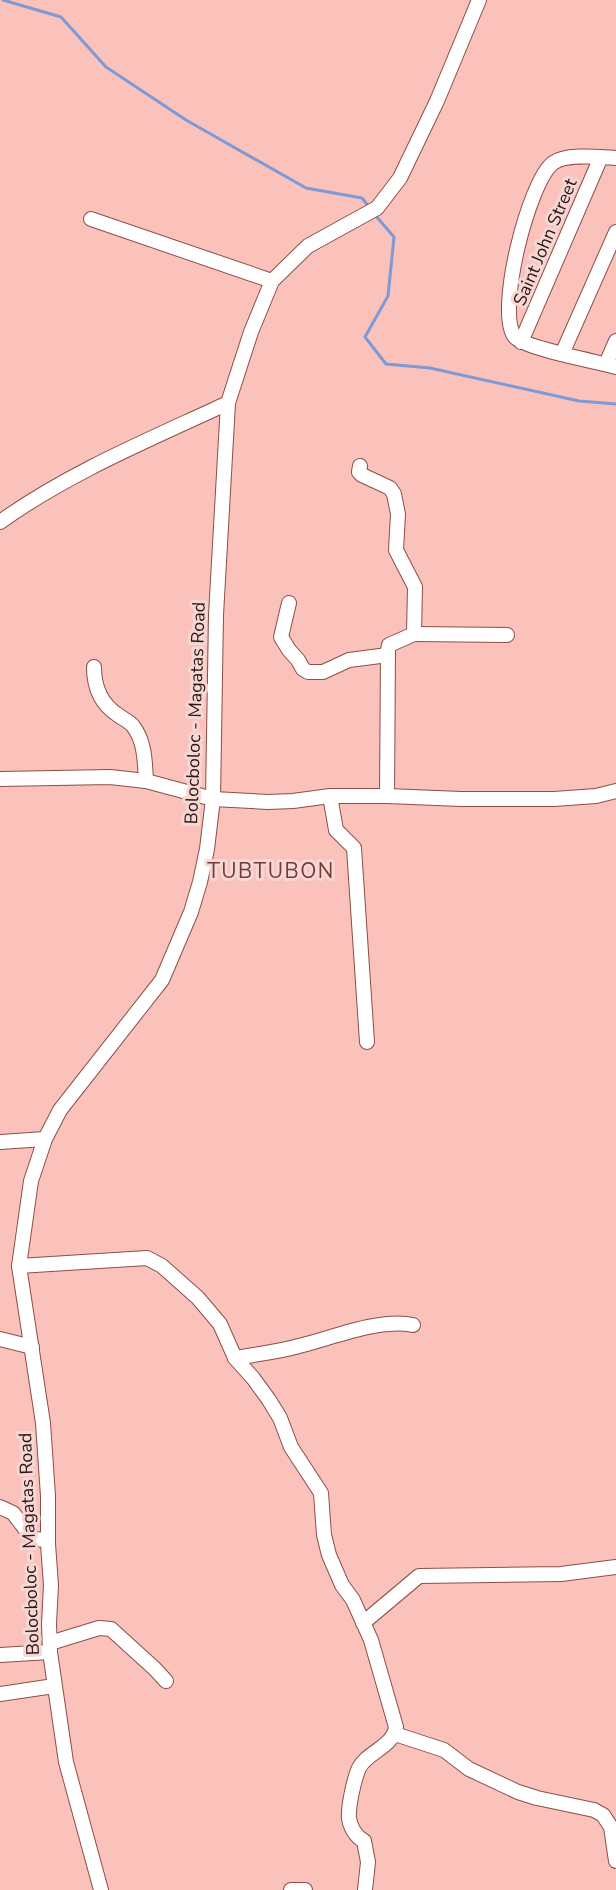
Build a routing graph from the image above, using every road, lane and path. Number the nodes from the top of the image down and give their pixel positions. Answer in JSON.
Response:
{"nodes":[{"id":1,"x":479,"y":0,"type":"edge"},
{"id":2,"x":601,"y":157,"type":"junction"},
{"id":3,"x":616,"y":158,"type":"edge"},
{"id":4,"x":91,"y":219,"type":"dead end"},
{"id":5,"x":616,"y":232,"type":"edge"},
{"id":6,"x":272,"y":281,"type":"junction"},
{"id":7,"x":616,"y":341,"type":"edge"},
{"id":8,"x":521,"y":342,"type":"junction"},
{"id":9,"x":562,"y":354,"type":"junction"},
{"id":10,"x":611,"y":365,"type":"edge"},
{"id":11,"x":228,"y":403,"type":"junction"},
{"id":12,"x":360,"y":466,"type":"dead end"},
{"id":13,"x":0,"y":522,"type":"edge"},
{"id":14,"x":289,"y":603,"type":"dead end"},
{"id":15,"x":414,"y":634,"type":"junction"},
{"id":16,"x":507,"y":635,"type":"dead end"},
{"id":17,"x":388,"y":655,"type":"junction"},
{"id":18,"x":94,"y":667,"type":"dead end"},
{"id":19,"x":0,"y":779,"type":"edge"},
{"id":20,"x":146,"y":781,"type":"junction"},
{"id":21,"x":616,"y":790,"type":"edge"},
{"id":22,"x":330,"y":796,"type":"junction"},
{"id":23,"x":387,"y":796,"type":"junction"},
{"id":24,"x":213,"y":799,"type":"junction"},
{"id":25,"x":367,"y":1042,"type":"dead end"},
{"id":26,"x":45,"y":1139,"type":"junction"},
{"id":27,"x":0,"y":1142,"type":"edge"},
{"id":28,"x":20,"y":1266,"type":"junction"},
{"id":29,"x":412,"y":1325,"type":"dead end"},
{"id":30,"x":0,"y":1339,"type":"edge"},
{"id":31,"x":32,"y":1347,"type":"junction"},
{"id":32,"x":235,"y":1358,"type":"junction"},
{"id":33,"x":0,"y":1507,"type":"edge"},
{"id":34,"x":48,"y":1540,"type":"junction"},
{"id":35,"x":616,"y":1568,"type":"edge"},
{"id":36,"x":363,"y":1623,"type":"junction"},
{"id":37,"x":50,"y":1648,"type":"junction"},
{"id":38,"x":0,"y":1655,"type":"edge"},
{"id":39,"x":166,"y":1681,"type":"dead end"},
{"id":40,"x":54,"y":1686,"type":"junction"},
{"id":41,"x":0,"y":1694,"type":"edge"},
{"id":42,"x":395,"y":1734,"type":"junction"},
{"id":43,"x":616,"y":1861,"type":"edge"},
{"id":44,"x":101,"y":1890,"type":"edge"},
{"id":45,"x":291,"y":1890,"type":"edge"},
{"id":46,"x":305,"y":1890,"type":"edge"},
{"id":47,"x":365,"y":1890,"type":"edge"}],
"edges":[{"from":1,"to":6,"type":"street","name":"Bolocboloc - Magatas Road"},
{"from":2,"to":3,"type":"street"},
{"from":2,"to":8,"type":"street","name":"Saint John Street"},
{"from":2,"to":8,"type":"street"},
{"from":4,"to":6,"type":"street"},
{"from":5,"to":9,"type":"street"},
{"from":6,"to":11,"type":"street","name":"Bolocboloc - Magatas Road"},
{"from":7,"to":10,"type":"street"},
{"from":8,"to":9,"type":"street"},
{"from":9,"to":10,"type":"street"},
{"from":11,"to":13,"type":"street"},
{"from":11,"to":24,"type":"street","name":"Bolocboloc - Magatas Road"},
{"from":12,"to":15,"type":"street"},
{"from":14,"to":17,"type":"street"},
{"from":15,"to":16,"type":"street"},
{"from":15,"to":17,"type":"street"},
{"from":17,"to":23,"type":"street"},
{"from":18,"to":20,"type":"street"},
{"from":19,"to":20,"type":"street"},
{"from":20,"to":24,"type":"street"},
{"from":21,"to":23,"type":"street"},
{"from":22,"to":23,"type":"street"},
{"from":22,"to":24,"type":"street"},
{"from":22,"to":25,"type":"street"},
{"from":24,"to":26,"type":"street","name":"Bolocboloc - Magatas Road"},
{"from":26,"to":27,"type":"street"},
{"from":26,"to":28,"type":"street","name":"Bolocboloc - Magatas Road"},
{"from":28,"to":31,"type":"street","name":"Bolocboloc - Magatas Road"},
{"from":28,"to":32,"type":"street"},
{"from":29,"to":32,"type":"street"},
{"from":30,"to":31,"type":"street"},
{"from":31,"to":34,"type":"street","name":"Bolocboloc - Magatas Road"},
{"from":32,"to":36,"type":"street"},
{"from":33,"to":34,"type":"street"},
{"from":34,"to":37,"type":"street","name":"Bolocboloc - Magatas Road"},
{"from":35,"to":36,"type":"street"},
{"from":36,"to":42,"type":"street"},
{"from":37,"to":38,"type":"street"},
{"from":37,"to":39,"type":"street"},
{"from":37,"to":40,"type":"street","name":"Bolocboloc - Magatas Road"},
{"from":40,"to":41,"type":"street"},
{"from":40,"to":44,"type":"street","name":"Bolocboloc - Magatas Road"},
{"from":42,"to":43,"type":"street"},
{"from":42,"to":47,"type":"street"},
{"from":45,"to":46,"type":"street"}]}
